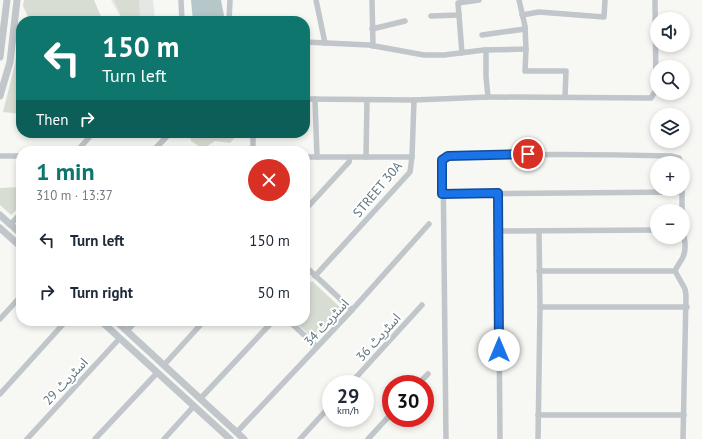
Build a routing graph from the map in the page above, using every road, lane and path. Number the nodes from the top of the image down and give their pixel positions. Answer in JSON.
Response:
{"nodes":[{"id":1,"x":7,"y":0,"type":"edge"},
{"id":2,"x":17,"y":0,"type":"edge"},
{"id":3,"x":181,"y":0,"type":"edge"},
{"id":4,"x":230,"y":0,"type":"edge"},
{"id":5,"x":316,"y":0,"type":"edge"},
{"id":6,"x":372,"y":0,"type":"edge"},
{"id":7,"x":479,"y":0,"type":"edge"},
{"id":8,"x":519,"y":0,"type":"edge"},
{"id":9,"x":605,"y":0,"type":"edge"},
{"id":10,"x":655,"y":0,"type":"edge"},
{"id":11,"x":458,"y":1,"type":"edge"},
{"id":12,"x":459,"y":15,"type":"junction"},
{"id":13,"x":522,"y":15,"type":"junction"},
{"id":14,"x":182,"y":16,"type":"edge"},
{"id":15,"x":229,"y":16,"type":"edge"},
{"id":16,"x":431,"y":16,"type":"dead end"},
{"id":17,"x":405,"y":21,"type":"dead end"},
{"id":18,"x":372,"y":29,"type":"junction"},
{"id":19,"x":525,"y":29,"type":"junction"},
{"id":20,"x":482,"y":35,"type":"dead end"},
{"id":21,"x":310,"y":42,"type":"edge"},
{"id":22,"x":325,"y":43,"type":"junction"},
{"id":23,"x":372,"y":46,"type":"junction"},
{"id":24,"x":526,"y":49,"type":"junction"},
{"id":25,"x":486,"y":50,"type":"junction"},
{"id":26,"x":462,"y":53,"type":"junction"},
{"id":27,"x":0,"y":57,"type":"edge"},
{"id":28,"x":0,"y":96,"type":"edge"},
{"id":29,"x":488,"y":97,"type":"junction"},
{"id":30,"x":565,"y":97,"type":"junction"},
{"id":31,"x":310,"y":99,"type":"edge"},
{"id":32,"x":315,"y":99,"type":"junction"},
{"id":33,"x":367,"y":100,"type":"junction"},
{"id":34,"x":414,"y":100,"type":"junction"},
{"id":35,"x":89,"y":138,"type":"edge"},
{"id":36,"x":165,"y":138,"type":"edge"},
{"id":37,"x":81,"y":146,"type":"edge"},
{"id":38,"x":158,"y":146,"type":"edge"},
{"id":39,"x":0,"y":156,"type":"edge"},
{"id":40,"x":16,"y":156,"type":"edge"},
{"id":41,"x":671,"y":156,"type":"edge"},
{"id":42,"x":310,"y":157,"type":"edge"},
{"id":43,"x":317,"y":157,"type":"junction"},
{"id":44,"x":366,"y":157,"type":"junction"},
{"id":45,"x":412,"y":157,"type":"junction"},
{"id":46,"x":350,"y":158,"type":"junction"},
{"id":47,"x":650,"y":191,"type":"edge"},
{"id":48,"x":498,"y":193,"type":"junction"},
{"id":49,"x":442,"y":194,"type":"junction"},
{"id":50,"x":310,"y":205,"type":"edge"},
{"id":51,"x":0,"y":215,"type":"edge"},
{"id":52,"x":16,"y":218,"type":"edge"},
{"id":53,"x":429,"y":224,"type":"dead end"},
{"id":54,"x":10,"y":225,"type":"junction"},
{"id":55,"x":0,"y":229,"type":"edge"},
{"id":56,"x":16,"y":230,"type":"edge"},
{"id":57,"x":650,"y":230,"type":"edge"},
{"id":58,"x":499,"y":231,"type":"junction"},
{"id":59,"x":539,"y":231,"type":"junction"},
{"id":60,"x":16,"y":243,"type":"edge"},
{"id":61,"x":684,"y":244,"type":"edge"},
{"id":62,"x":310,"y":271,"type":"edge"},
{"id":63,"x":539,"y":271,"type":"junction"},
{"id":64,"x":675,"y":271,"type":"junction"},
{"id":65,"x":315,"y":276,"type":"junction"},
{"id":66,"x":16,"y":301,"type":"edge"},
{"id":67,"x":422,"y":305,"type":"dead end"},
{"id":68,"x":540,"y":307,"type":"junction"},
{"id":69,"x":687,"y":307,"type":"junction"},
{"id":70,"x":352,"y":310,"type":"junction"},
{"id":71,"x":0,"y":319,"type":"edge"},
{"id":72,"x":61,"y":326,"type":"edge"},
{"id":73,"x":107,"y":326,"type":"edge"},
{"id":74,"x":122,"y":326,"type":"edge"},
{"id":75,"x":132,"y":326,"type":"edge"},
{"id":76,"x":199,"y":326,"type":"edge"},
{"id":77,"x":268,"y":326,"type":"edge"},
{"id":78,"x":294,"y":326,"type":"edge"},
{"id":79,"x":127,"y":331,"type":"junction"},
{"id":80,"x":120,"y":338,"type":"junction"},
{"id":81,"x":317,"y":347,"type":"junction"},
{"id":82,"x":153,"y":355,"type":"junction"},
{"id":83,"x":146,"y":362,"type":"junction"},
{"id":84,"x":164,"y":365,"type":"junction"},
{"id":85,"x":157,"y":372,"type":"junction"},
{"id":86,"x":358,"y":375,"type":"edge"},
{"id":87,"x":0,"y":394,"type":"edge"},
{"id":88,"x":200,"y":399,"type":"junction"},
{"id":89,"x":194,"y":406,"type":"junction"},
{"id":90,"x":322,"y":415,"type":"edge"},
{"id":91,"x":538,"y":415,"type":"junction"},
{"id":92,"x":684,"y":415,"type":"junction"},
{"id":93,"x":382,"y":424,"type":"edge"},
{"id":94,"x":237,"y":432,"type":"junction"},
{"id":95,"x":27,"y":439,"type":"edge"},
{"id":96,"x":95,"y":439,"type":"edge"},
{"id":97,"x":164,"y":439,"type":"edge"},
{"id":98,"x":230,"y":439,"type":"edge"},
{"id":99,"x":244,"y":439,"type":"edge"},
{"id":100,"x":300,"y":439,"type":"edge"},
{"id":101,"x":368,"y":439,"type":"edge"},
{"id":102,"x":446,"y":439,"type":"edge"},
{"id":103,"x":500,"y":439,"type":"edge"},
{"id":104,"x":538,"y":439,"type":"edge"},
{"id":105,"x":683,"y":439,"type":"edge"}],
"edges":[{"from":1,"to":27,"type":"street"},
{"from":2,"to":28,"type":"street"},
{"from":3,"to":14,"type":"street"},
{"from":4,"to":15,"type":"street"},
{"from":5,"to":22,"type":"street"},
{"from":6,"to":18,"type":"street"},
{"from":7,"to":11,"type":"street"},
{"from":8,"to":13,"type":"street"},
{"from":9,"to":13,"type":"street"},
{"from":10,"to":30,"type":"street"},
{"from":11,"to":12,"type":"street"},
{"from":12,"to":16,"type":"street"},
{"from":12,"to":26,"type":"street"},
{"from":13,"to":19,"type":"street"},
{"from":17,"to":18,"type":"street"},
{"from":18,"to":23,"type":"street"},
{"from":19,"to":20,"type":"street"},
{"from":19,"to":24,"type":"street"},
{"from":21,"to":22,"type":"street"},
{"from":22,"to":23,"type":"street"},
{"from":23,"to":26,"type":"street"},
{"from":24,"to":25,"type":"street"},
{"from":24,"to":30,"type":"street"},
{"from":25,"to":26,"type":"street"},
{"from":25,"to":29,"type":"street"},
{"from":29,"to":30,"type":"street"},
{"from":29,"to":34,"type":"street"},
{"from":31,"to":32,"type":"street"},
{"from":32,"to":33,"type":"street"},
{"from":32,"to":43,"type":"street"},
{"from":33,"to":34,"type":"street"},
{"from":33,"to":44,"type":"street"},
{"from":34,"to":45,"type":"street","name":"STREET 30A"},
{"from":35,"to":37,"type":"street"},
{"from":36,"to":38,"type":"street"},
{"from":39,"to":40,"type":"street"},
{"from":41,"to":49,"type":"street"},
{"from":42,"to":43,"type":"street"},
{"from":43,"to":46,"type":"street"},
{"from":44,"to":45,"type":"street"},
{"from":44,"to":46,"type":"street"},
{"from":45,"to":65,"type":"street","name":"STREET 30A"},
{"from":46,"to":50,"type":"street"},
{"from":47,"to":48,"type":"street"},
{"from":48,"to":49,"type":"street"},
{"from":48,"to":58,"type":"street"},
{"from":49,"to":102,"type":"street"},
{"from":51,"to":54,"type":"street"},
{"from":52,"to":54,"type":"street"},
{"from":53,"to":70,"type":"street","name":"اسٹریٹ 34"},
{"from":54,"to":56,"type":"street"},
{"from":55,"to":60,"type":"street"},
{"from":57,"to":59,"type":"street"},
{"from":58,"to":59,"type":"street"},
{"from":58,"to":103,"type":"street"},
{"from":59,"to":63,"type":"street"},
{"from":61,"to":64,"type":"street"},
{"from":62,"to":65,"type":"street"},
{"from":63,"to":64,"type":"street"},
{"from":63,"to":68,"type":"street"},
{"from":64,"to":69,"type":"street"},
{"from":65,"to":70,"type":"street"},
{"from":66,"to":71,"type":"street"},
{"from":67,"to":86,"type":"street","name":"اسٹریٹ 36"},
{"from":68,"to":69,"type":"street"},
{"from":68,"to":91,"type":"street"},
{"from":69,"to":92,"type":"street"},
{"from":70,"to":81,"type":"street","name":"اسٹریٹ 34"},
{"from":72,"to":87,"type":"street"},
{"from":73,"to":80,"type":"street"},
{"from":74,"to":79,"type":"street"},
{"from":75,"to":79,"type":"street"},
{"from":76,"to":84,"type":"street"},
{"from":77,"to":88,"type":"street"},
{"from":78,"to":81,"type":"street"},
{"from":79,"to":82,"type":"street"},
{"from":80,"to":83,"type":"street"},
{"from":80,"to":95,"type":"street","name":"اسٹریٹ 29"},
{"from":81,"to":94,"type":"street","name":"اسٹریٹ 34"},
{"from":82,"to":83,"type":"street"},
{"from":82,"to":84,"type":"street"},
{"from":83,"to":85,"type":"street"},
{"from":84,"to":88,"type":"street"},
{"from":85,"to":89,"type":"street"},
{"from":85,"to":96,"type":"street"},
{"from":88,"to":94,"type":"street"},
{"from":89,"to":97,"type":"street"},
{"from":89,"to":98,"type":"street"},
{"from":90,"to":100,"type":"street"},
{"from":91,"to":92,"type":"street"},
{"from":91,"to":104,"type":"street"},
{"from":92,"to":105,"type":"street"},
{"from":93,"to":101,"type":"street"},
{"from":94,"to":99,"type":"street"}]}
